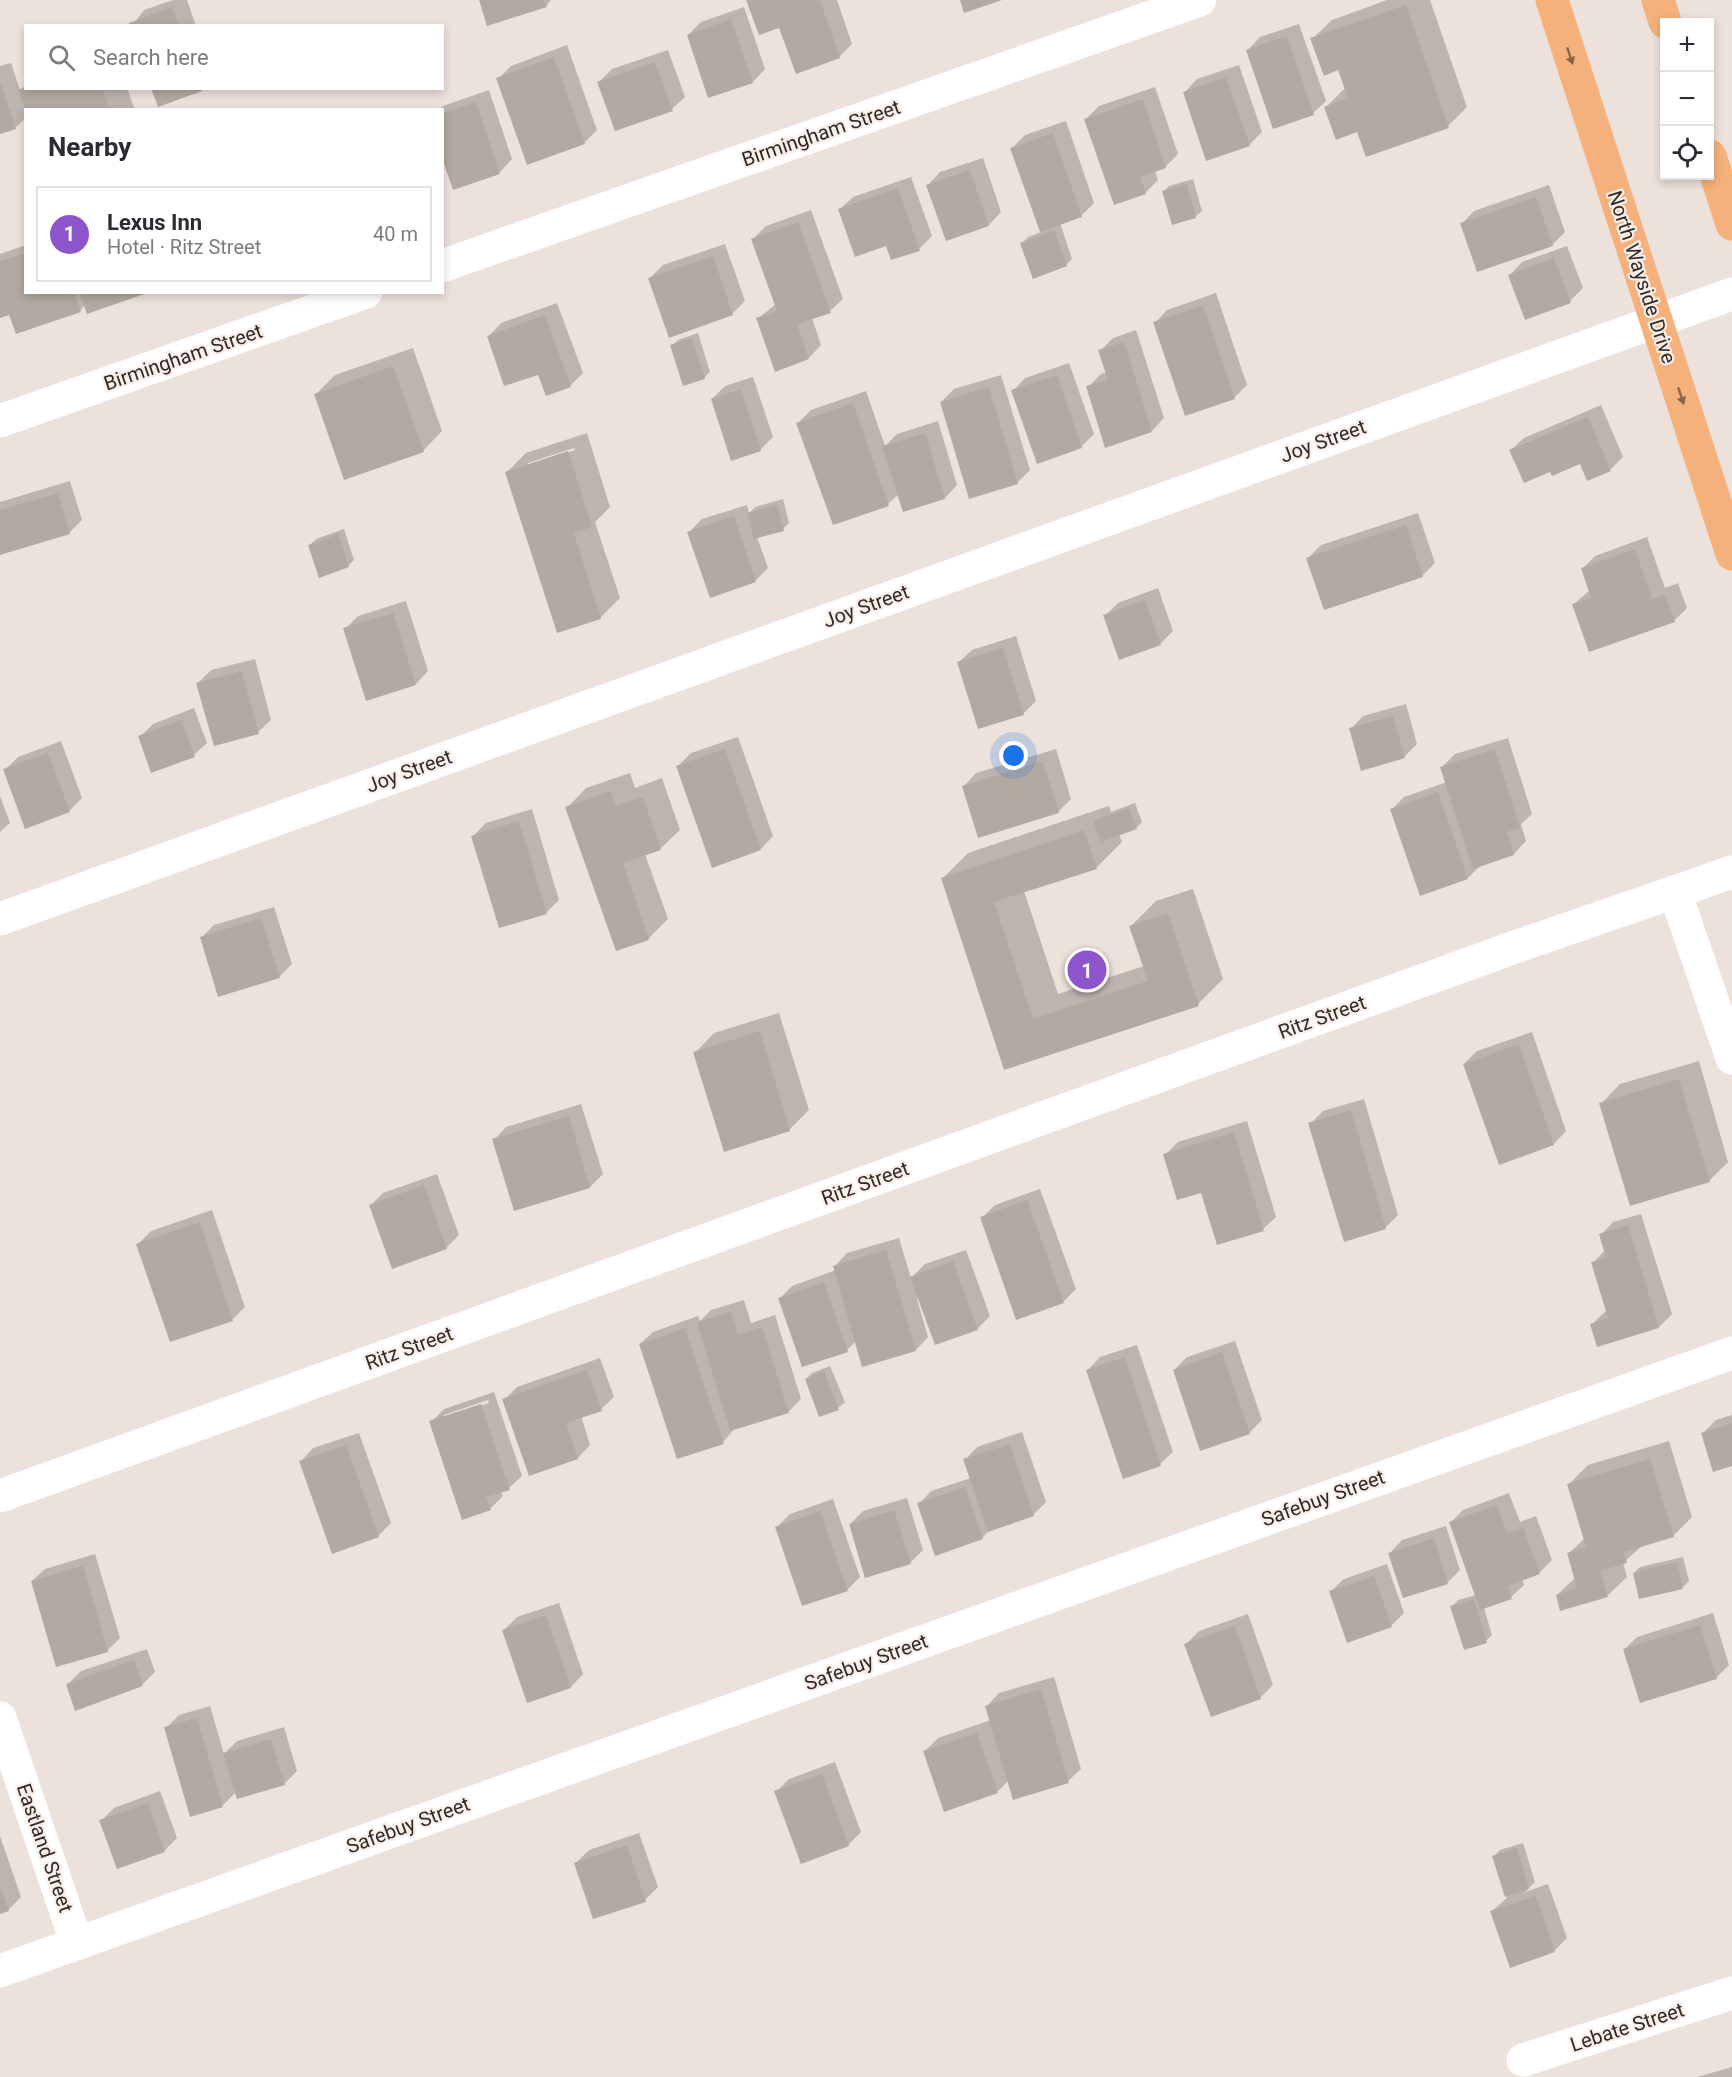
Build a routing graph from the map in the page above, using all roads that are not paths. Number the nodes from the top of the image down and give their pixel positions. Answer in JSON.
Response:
{"nodes":[{"id":1,"x":1200,"y":0,"type":"edge"},
{"id":2,"x":1552,"y":0,"type":"edge"},
{"id":3,"x":1658,"y":0,"type":"edge"},
{"id":4,"x":1664,"y":18,"type":"edge"},
{"id":5,"x":1714,"y":168,"type":"edge"},
{"id":6,"x":1732,"y":224,"type":"edge"},
{"id":7,"x":444,"y":265,"type":"edge"},
{"id":8,"x":360,"y":294,"type":"edge"},
{"id":9,"x":1732,"y":294,"type":"edge"},
{"id":10,"x":1657,"y":320,"type":"junction"},
{"id":11,"x":0,"y":421,"type":"edge"},
{"id":12,"x":1732,"y":554,"type":"edge"},
{"id":13,"x":1732,"y":872,"type":"edge"},
{"id":14,"x":1675,"y":892,"type":"junction"},
{"id":15,"x":0,"y":919,"type":"edge"},
{"id":16,"x":1725,"y":1017,"type":"edge"},
{"id":17,"x":1732,"y":1058,"type":"edge"},
{"id":18,"x":1732,"y":1353,"type":"edge"},
{"id":19,"x":0,"y":1496,"type":"edge"},
{"id":20,"x":0,"y":1718,"type":"edge"},
{"id":21,"x":77,"y":1944,"type":"junction"},
{"id":22,"x":0,"y":1971,"type":"edge"},
{"id":23,"x":1732,"y":1993,"type":"edge"},
{"id":24,"x":1523,"y":2060,"type":"dead end"}],
"edges":[{"from":1,"to":7,"type":"street","name":"Birmingham Street"},
{"from":2,"to":10,"type":"main road","name":"North Wayside Drive","one_way":true},
{"from":3,"to":4,"type":"main road"},
{"from":5,"to":6,"type":"main road"},
{"from":8,"to":11,"type":"street","name":"Birmingham Street"},
{"from":9,"to":10,"type":"street","name":"Joy Street"},
{"from":10,"to":12,"type":"main road","name":"North Wayside Drive","one_way":true},
{"from":10,"to":15,"type":"street","name":"Joy Street"},
{"from":13,"to":14,"type":"street","name":"Ritz Street"},
{"from":14,"to":16,"type":"street"},
{"from":14,"to":19,"type":"street","name":"Ritz Street"},
{"from":16,"to":17,"type":"street"},
{"from":18,"to":21,"type":"street","name":"Safebuy Street"},
{"from":20,"to":21,"type":"street","name":"Eastland Street"},
{"from":21,"to":22,"type":"street","name":"Safebuy Street"},
{"from":23,"to":24,"type":"street","name":"Lebate Street"}]}
